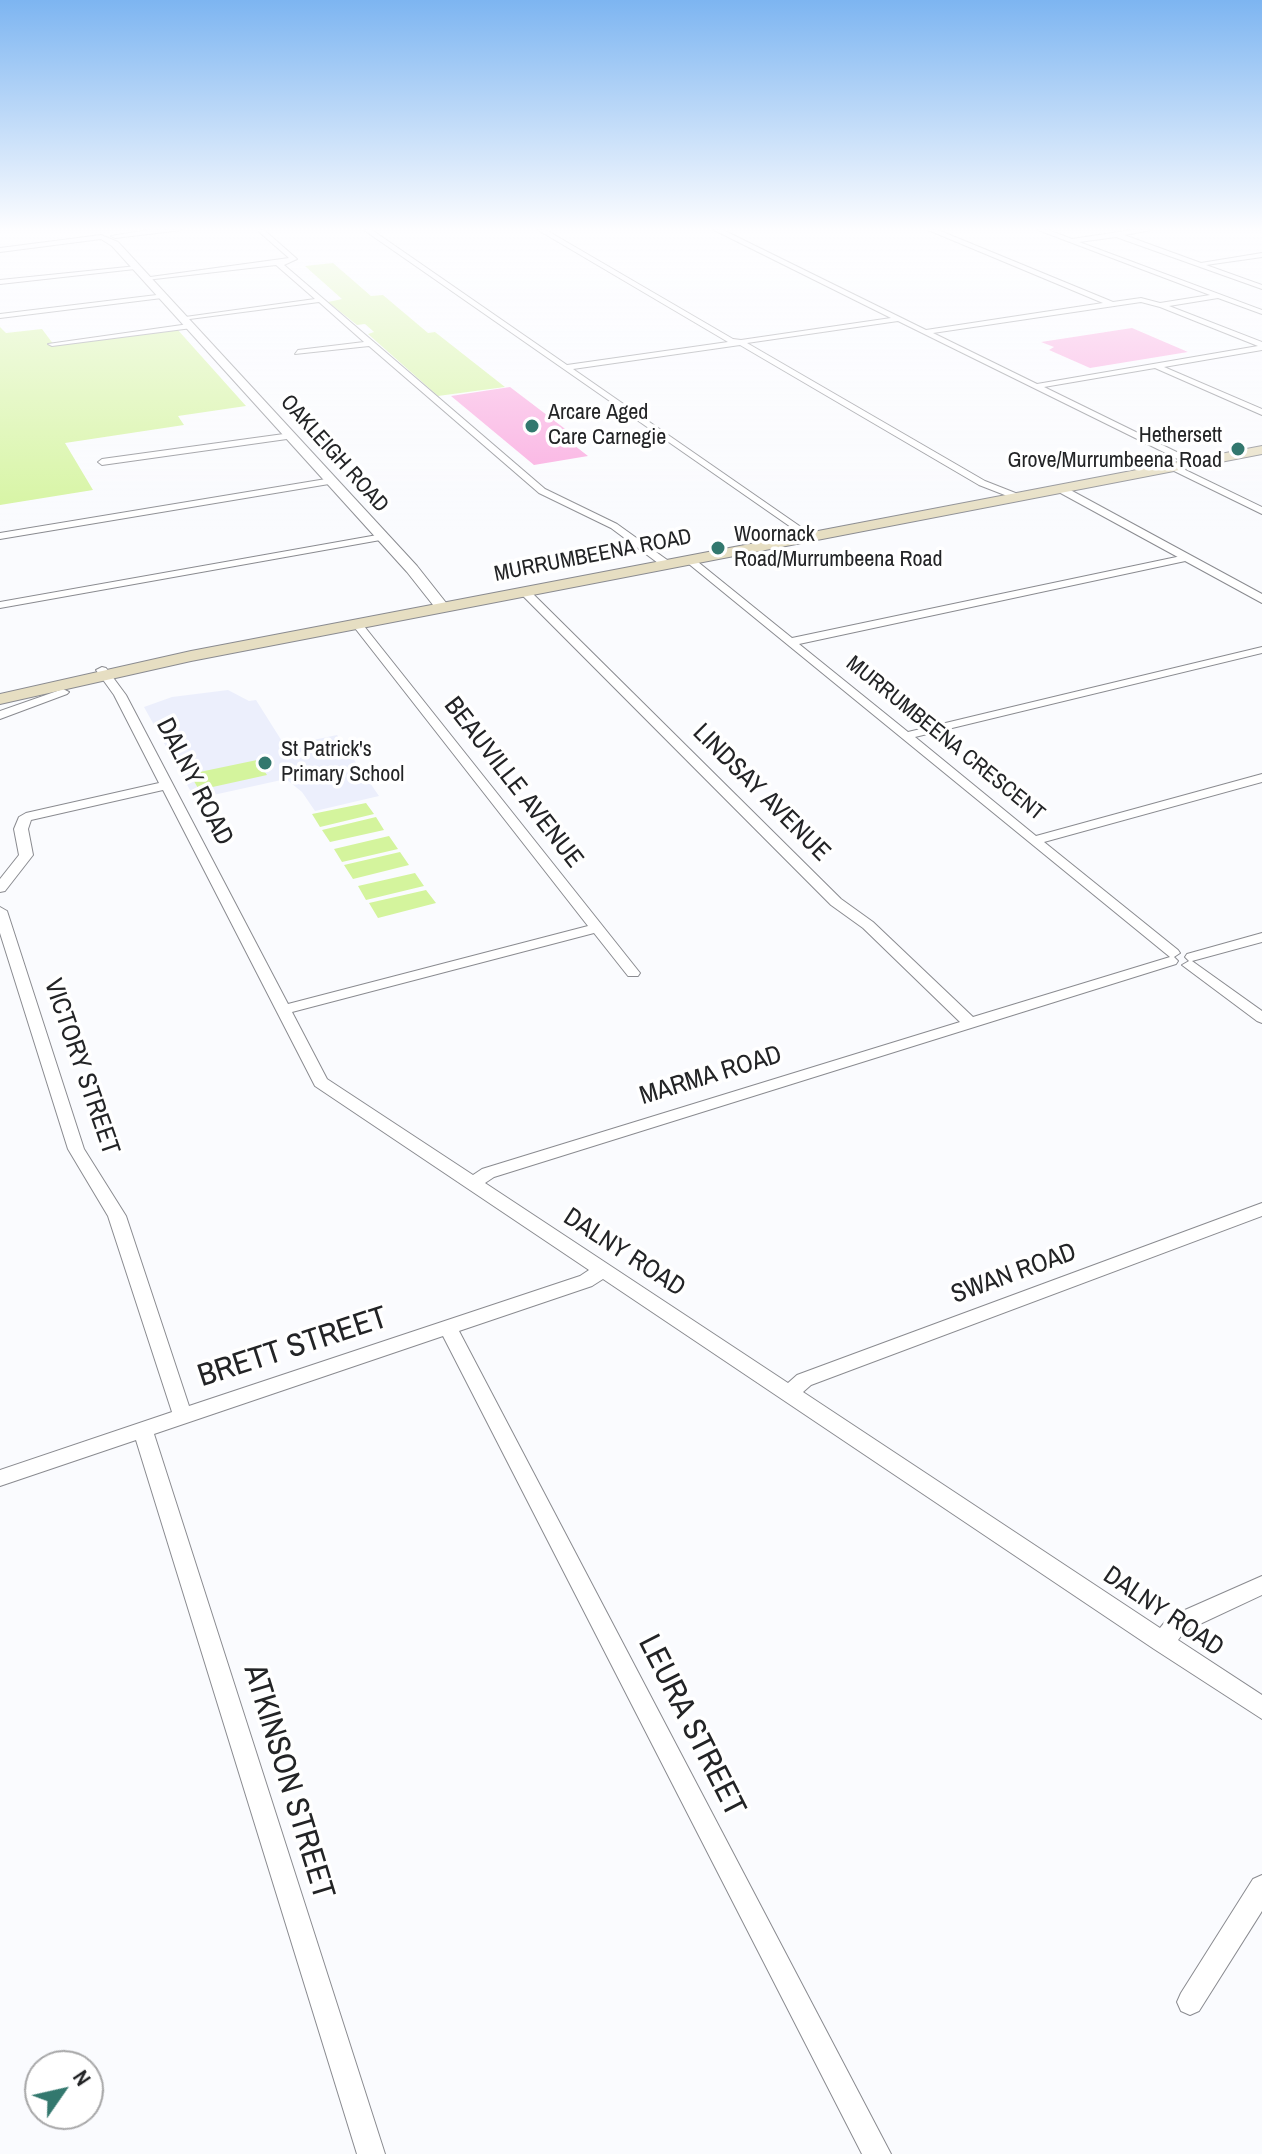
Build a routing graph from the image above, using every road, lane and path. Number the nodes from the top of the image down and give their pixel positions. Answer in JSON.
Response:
{"nodes":[{"id":1,"x":134,"y":331,"type":"edge"},
{"id":2,"x":194,"y":331,"type":"edge"},
{"id":3,"x":357,"y":331,"type":"edge"},
{"id":4,"x":510,"y":331,"type":"edge"},
{"id":5,"x":716,"y":331,"type":"edge"},
{"id":6,"x":822,"y":331,"type":"edge"},
{"id":7,"x":923,"y":331,"type":"edge"},
{"id":8,"x":936,"y":331,"type":"edge"},
{"id":9,"x":1223,"y":331,"type":"edge"},
{"id":10,"x":926,"y":332,"type":"junction"},
{"id":11,"x":372,"y":343,"type":"junction"},
{"id":12,"x":738,"y":343,"type":"junction"},
{"id":13,"x":52,"y":344,"type":"dead end"},
{"id":14,"x":1262,"y":346,"type":"edge"},
{"id":15,"x":298,"y":352,"type":"dead end"},
{"id":16,"x":1157,"y":366,"type":"junction"},
{"id":17,"x":564,"y":368,"type":"junction"},
{"id":18,"x":1038,"y":386,"type":"junction"},
{"id":19,"x":1262,"y":412,"type":"edge"},
{"id":20,"x":291,"y":436,"type":"junction"},
{"id":21,"x":1262,"y":450,"type":"edge"},
{"id":22,"x":102,"y":462,"type":"dead end"},
{"id":23,"x":1195,"y":462,"type":"junction"},
{"id":24,"x":1173,"y":467,"type":"junction"},
{"id":25,"x":332,"y":481,"type":"junction"},
{"id":26,"x":1059,"y":488,"type":"junction"},
{"id":27,"x":1009,"y":498,"type":"junction"},
{"id":28,"x":1262,"y":511,"type":"edge"},
{"id":29,"x":0,"y":536,"type":"edge"},
{"id":30,"x":383,"y":537,"type":"junction"},
{"id":31,"x":805,"y":537,"type":"junction"},
{"id":32,"x":1186,"y":558,"type":"junction"},
{"id":33,"x":689,"y":560,"type":"junction"},
{"id":34,"x":661,"y":565,"type":"junction"},
{"id":35,"x":524,"y":591,"type":"junction"},
{"id":36,"x":1262,"y":599,"type":"edge"},
{"id":37,"x":0,"y":605,"type":"edge"},
{"id":38,"x":447,"y":606,"type":"junction"},
{"id":39,"x":356,"y":623,"type":"junction"},
{"id":40,"x":791,"y":642,"type":"junction"},
{"id":41,"x":1262,"y":650,"type":"edge"},
{"id":42,"x":109,"y":672,"type":"junction"},
{"id":43,"x":0,"y":689,"type":"edge"},
{"id":44,"x":63,"y":692,"type":"dead end"},
{"id":45,"x":0,"y":699,"type":"edge"},
{"id":46,"x":0,"y":715,"type":"edge"},
{"id":47,"x":906,"y":736,"type":"junction"},
{"id":48,"x":1262,"y":778,"type":"edge"},
{"id":49,"x":166,"y":785,"type":"junction"},
{"id":50,"x":1035,"y":840,"type":"junction"},
{"id":51,"x":0,"y":888,"type":"edge"},
{"id":52,"x":0,"y":911,"type":"edge"},
{"id":53,"x":596,"y":928,"type":"junction"},
{"id":54,"x":1262,"y":937,"type":"edge"},
{"id":55,"x":1172,"y":957,"type":"junction"},
{"id":56,"x":1191,"y":961,"type":"junction"},
{"id":57,"x":633,"y":973,"type":"dead end"},
{"id":58,"x":284,"y":1010,"type":"junction"},
{"id":59,"x":1262,"y":1018,"type":"edge"},
{"id":60,"x":969,"y":1022,"type":"junction"},
{"id":61,"x":472,"y":1184,"type":"junction"},
{"id":62,"x":1262,"y":1209,"type":"edge"},
{"id":63,"x":602,"y":1270,"type":"junction"},
{"id":64,"x":448,"y":1328,"type":"junction"},
{"id":65,"x":789,"y":1393,"type":"junction"},
{"id":66,"x":183,"y":1417,"type":"junction"},
{"id":67,"x":143,"y":1430,"type":"junction"},
{"id":68,"x":0,"y":1478,"type":"edge"},
{"id":69,"x":1262,"y":1585,"type":"edge"},
{"id":70,"x":1162,"y":1642,"type":"junction"},
{"id":71,"x":1262,"y":1708,"type":"edge"},
{"id":72,"x":1262,"y":1888,"type":"edge"},
{"id":73,"x":1190,"y":2002,"type":"dead end"},
{"id":74,"x":371,"y":2154,"type":"edge"},
{"id":75,"x":877,"y":2154,"type":"edge"}],
"edges":[{"from":1,"to":13,"type":"street"},
{"from":2,"to":20,"type":"street","name":"OAKLEIGH ROAD"},
{"from":3,"to":11,"type":"street"},
{"from":4,"to":17,"type":"street"},
{"from":5,"to":12,"type":"street"},
{"from":6,"to":12,"type":"street"},
{"from":7,"to":10,"type":"street"},
{"from":8,"to":10,"type":"street"},
{"from":9,"to":14,"type":"street"},
{"from":10,"to":18,"type":"street"},
{"from":11,"to":15,"type":"street"},
{"from":11,"to":34,"type":"street"},
{"from":12,"to":17,"type":"street"},
{"from":12,"to":27,"type":"street"},
{"from":14,"to":16,"type":"street"},
{"from":16,"to":18,"type":"street"},
{"from":16,"to":19,"type":"street"},
{"from":17,"to":31,"type":"street"},
{"from":18,"to":23,"type":"street"},
{"from":20,"to":22,"type":"street"},
{"from":20,"to":25,"type":"street","name":"OAKLEIGH ROAD"},
{"from":21,"to":23,"type":"main road","name":"MURRUMBEENA ROAD"},
{"from":23,"to":24,"type":"main road","name":"MURRUMBEENA ROAD"},
{"from":24,"to":26,"type":"main road","name":"MURRUMBEENA ROAD"},
{"from":24,"to":28,"type":"street"},
{"from":25,"to":29,"type":"street"},
{"from":25,"to":30,"type":"street","name":"OAKLEIGH ROAD"},
{"from":26,"to":27,"type":"main road","name":"MURRUMBEENA ROAD"},
{"from":26,"to":32,"type":"street"},
{"from":27,"to":31,"type":"main road","name":"MURRUMBEENA ROAD"},
{"from":30,"to":37,"type":"street"},
{"from":30,"to":38,"type":"street","name":"OAKLEIGH ROAD"},
{"from":31,"to":33,"type":"main road","name":"MURRUMBEENA ROAD"},
{"from":32,"to":36,"type":"street"},
{"from":32,"to":40,"type":"street"},
{"from":33,"to":34,"type":"main road","name":"MURRUMBEENA ROAD"},
{"from":33,"to":40,"type":"street","name":"MURRUMBEENA CRESCENT"},
{"from":34,"to":35,"type":"main road","name":"MURRUMBEENA ROAD"},
{"from":35,"to":38,"type":"main road","name":"MURRUMBEENA ROAD"},
{"from":35,"to":60,"type":"street","name":"LINDSAY AVENUE"},
{"from":38,"to":39,"type":"main road","name":"MURRUMBEENA ROAD"},
{"from":39,"to":42,"type":"main road","name":"MURRUMBEENA ROAD"},
{"from":39,"to":53,"type":"street","name":"BEAUVILLE AVENUE"},
{"from":40,"to":47,"type":"street","name":"MURRUMBEENA CRESCENT"},
{"from":41,"to":47,"type":"street"},
{"from":42,"to":43,"type":"main road","name":"MURRUMBEENA ROAD"},
{"from":42,"to":45,"type":"main road","name":"MURRUMBEENA ROAD"},
{"from":42,"to":49,"type":"street","name":"DALNY ROAD"},
{"from":44,"to":46,"type":"street"},
{"from":47,"to":50,"type":"street","name":"MURRUMBEENA CRESCENT"},
{"from":48,"to":50,"type":"street"},
{"from":49,"to":51,"type":"street"},
{"from":49,"to":58,"type":"street","name":"DALNY ROAD"},
{"from":50,"to":55,"type":"street","name":"MURRUMBEENA CRESCENT"},
{"from":52,"to":66,"type":"street","name":"VICTORY STREET"},
{"from":53,"to":57,"type":"street","name":"BEAUVILLE AVENUE"},
{"from":53,"to":58,"type":"street"},
{"from":54,"to":56,"type":"street"},
{"from":55,"to":56,"type":"street"},
{"from":55,"to":60,"type":"street","name":"MARMA ROAD"},
{"from":56,"to":59,"type":"street"},
{"from":58,"to":61,"type":"street","name":"DALNY ROAD"},
{"from":60,"to":61,"type":"street","name":"MARMA ROAD"},
{"from":61,"to":63,"type":"street","name":"DALNY ROAD"},
{"from":62,"to":65,"type":"street","name":"SWAN ROAD"},
{"from":63,"to":64,"type":"street","name":"BRETT STREET"},
{"from":63,"to":65,"type":"street","name":"DALNY ROAD"},
{"from":64,"to":66,"type":"street","name":"BRETT STREET"},
{"from":64,"to":75,"type":"street","name":"LEURA STREET"},
{"from":65,"to":70,"type":"street","name":"DALNY ROAD"},
{"from":66,"to":67,"type":"street","name":"BRETT STREET"},
{"from":67,"to":68,"type":"street","name":"BRETT STREET"},
{"from":67,"to":74,"type":"street","name":"ATKINSON STREET"},
{"from":69,"to":70,"type":"street"},
{"from":70,"to":71,"type":"street","name":"DALNY ROAD"},
{"from":72,"to":73,"type":"street"}]}
